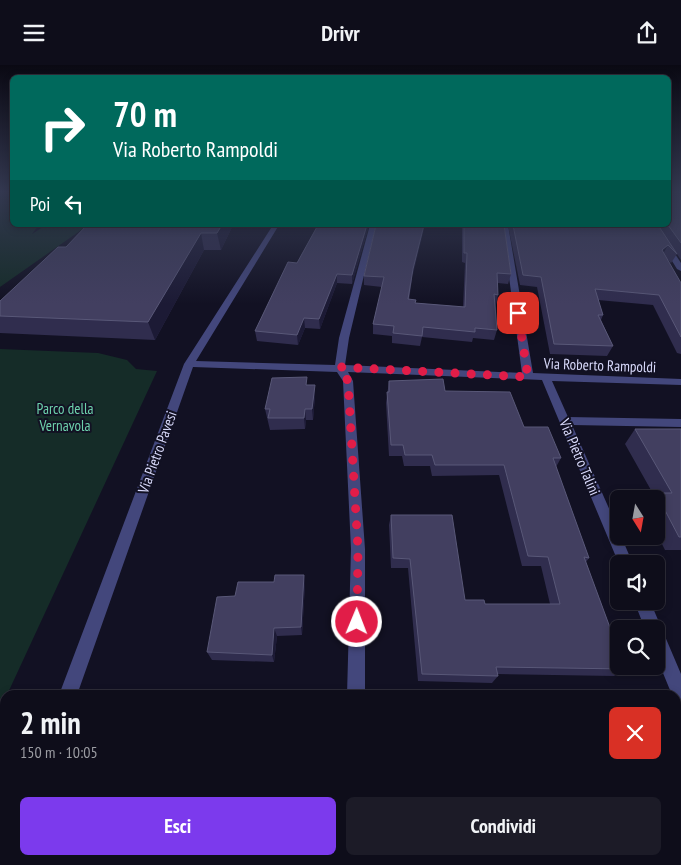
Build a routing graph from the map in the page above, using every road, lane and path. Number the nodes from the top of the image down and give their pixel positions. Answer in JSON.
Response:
{"nodes":[{"id":1,"x":273,"y":229,"type":"edge"},
{"id":2,"x":372,"y":229,"type":"edge"},
{"id":3,"x":506,"y":229,"type":"edge"},
{"id":4,"x":656,"y":229,"type":"edge"},
{"id":5,"x":681,"y":269,"type":"edge"},
{"id":6,"x":189,"y":364,"type":"junction"},
{"id":7,"x":340,"y":367,"type":"junction"},
{"id":8,"x":528,"y":377,"type":"junction"},
{"id":9,"x":546,"y":378,"type":"junction"},
{"id":10,"x":681,"y":383,"type":"edge"},
{"id":11,"x":564,"y":421,"type":"junction"},
{"id":12,"x":681,"y":423,"type":"edge"},
{"id":13,"x":622,"y":555,"type":"edge"},
{"id":14,"x":665,"y":657,"type":"edge"},
{"id":15,"x":70,"y":690,"type":"edge"},
{"id":16,"x":356,"y":690,"type":"edge"},
{"id":17,"x":679,"y":690,"type":"edge"}],
"edges":[{"from":1,"to":6,"type":"street","name":"Via Pietro Pavesi"},
{"from":2,"to":7,"type":"street"},
{"from":3,"to":8,"type":"street"},
{"from":4,"to":5,"type":"street"},
{"from":6,"to":7,"type":"street","name":"Via Roberto Rampoldi"},
{"from":6,"to":15,"type":"street","name":"Via Pietro Pavesi"},
{"from":7,"to":8,"type":"street","name":"Via Roberto Rampoldi"},
{"from":7,"to":16,"type":"street"},
{"from":8,"to":9,"type":"street","name":"Via Roberto Rampoldi"},
{"from":9,"to":10,"type":"street","name":"Via Roberto Rampoldi"},
{"from":9,"to":11,"type":"street","name":"Via Pietro Talini"},
{"from":11,"to":12,"type":"street"},
{"from":11,"to":13,"type":"street","name":"Via Pietro Talini"},
{"from":14,"to":17,"type":"street"}]}
